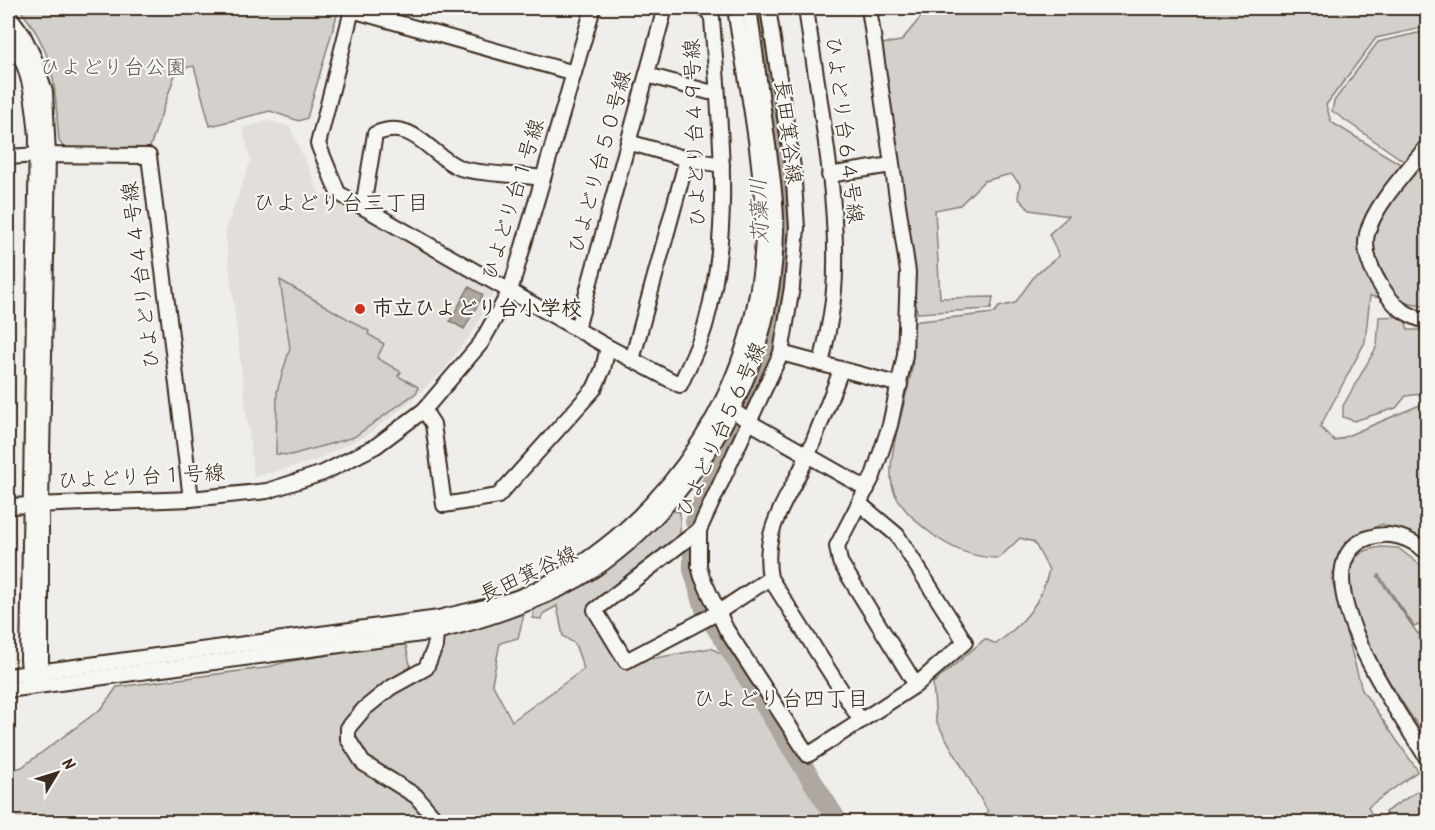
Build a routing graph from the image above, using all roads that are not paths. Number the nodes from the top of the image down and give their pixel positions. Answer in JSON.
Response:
{"nodes":[{"id":1,"x":593,"y":8,"type":"edge"},
{"id":2,"x":665,"y":8,"type":"edge"},
{"id":3,"x":701,"y":8,"type":"edge"},
{"id":4,"x":735,"y":8,"type":"edge"},
{"id":5,"x":749,"y":8,"type":"edge"},
{"id":6,"x":768,"y":8,"type":"edge"},
{"id":7,"x":806,"y":8,"type":"edge"},
{"id":8,"x":869,"y":8,"type":"edge"},
{"id":9,"x":8,"y":14,"type":"edge"},
{"id":10,"x":395,"y":15,"type":"edge"},
{"id":11,"x":8,"y":34,"type":"edge"},
{"id":12,"x":574,"y":73,"type":"junction"},
{"id":13,"x":646,"y":75,"type":"junction"},
{"id":14,"x":717,"y":91,"type":"junction"},
{"id":15,"x":628,"y":142,"type":"junction"},
{"id":16,"x":1428,"y":146,"type":"edge"},
{"id":17,"x":43,"y":155,"type":"junction"},
{"id":18,"x":8,"y":157,"type":"edge"},
{"id":19,"x":687,"y":159,"type":"junction"},
{"id":20,"x":722,"y":165,"type":"junction"},
{"id":21,"x":891,"y":165,"type":"junction"},
{"id":22,"x":829,"y":175,"type":"junction"},
{"id":23,"x":543,"y":178,"type":"junction"},
{"id":24,"x":363,"y":207,"type":"junction"},
{"id":25,"x":510,"y":291,"type":"junction"},
{"id":26,"x":1428,"y":322,"type":"edge"},
{"id":27,"x":577,"y":328,"type":"junction"},
{"id":28,"x":608,"y":347,"type":"junction"},
{"id":29,"x":781,"y":353,"type":"junction"},
{"id":30,"x":632,"y":360,"type":"junction"},
{"id":31,"x":821,"y":364,"type":"junction"},
{"id":32,"x":841,"y":370,"type":"junction"},
{"id":33,"x":900,"y":385,"type":"junction"},
{"id":34,"x":728,"y":407,"type":"junction"},
{"id":35,"x":424,"y":410,"type":"junction"},
{"id":36,"x":751,"y":423,"type":"junction"},
{"id":37,"x":808,"y":455,"type":"junction"},
{"id":38,"x":867,"y":489,"type":"junction"},
{"id":39,"x":191,"y":499,"type":"junction"},
{"id":40,"x":860,"y":504,"type":"junction"},
{"id":41,"x":36,"y":505,"type":"junction"},
{"id":42,"x":8,"y":506,"type":"edge"},
{"id":43,"x":699,"y":530,"type":"junction"},
{"id":44,"x":1428,"y":553,"type":"edge"},
{"id":45,"x":770,"y":578,"type":"junction"},
{"id":46,"x":717,"y":613,"type":"junction"},
{"id":47,"x":436,"y":632,"type":"junction"},
{"id":48,"x":8,"y":676,"type":"edge"},
{"id":49,"x":35,"y":680,"type":"junction"},
{"id":50,"x":916,"y":685,"type":"junction"},
{"id":51,"x":8,"y":690,"type":"edge"},
{"id":52,"x":861,"y":721,"type":"junction"},
{"id":53,"x":1428,"y":760,"type":"edge"},
{"id":54,"x":438,"y":822,"type":"edge"}],
"edges":[{"from":1,"to":12,"type":"street","name":"ひよどり台１号線"},
{"from":2,"to":13,"type":"street","name":"ひよどり台５０号線"},
{"from":3,"to":14,"type":"street","name":"ひよどり台４９号線"},
{"from":4,"to":34,"type":"street","name":"長田箕谷線"},
{"from":5,"to":34,"type":"street","name":"長田箕谷線"},
{"from":6,"to":29,"type":"street","name":"ひよどり台５６号線"},
{"from":7,"to":22,"type":"street","name":"ひよどり台６４号線"},
{"from":8,"to":21,"type":"street"},
{"from":9,"to":17,"type":"street"},
{"from":10,"to":12,"type":"street"},
{"from":10,"to":24,"type":"street","name":"ひよどり台４９号線"},
{"from":11,"to":17,"type":"street"},
{"from":12,"to":23,"type":"street","name":"ひよどり台１号線"},
{"from":13,"to":14,"type":"street"},
{"from":13,"to":15,"type":"street","name":"ひよどり台５０号線"},
{"from":14,"to":20,"type":"street","name":"ひよどり台４９号線"},
{"from":15,"to":19,"type":"street"},
{"from":15,"to":27,"type":"street","name":"ひよどり台５０号線"},
{"from":16,"to":26,"type":"street"},
{"from":17,"to":18,"type":"street"},
{"from":17,"to":39,"type":"street","name":"ひよどり台４４号線"},
{"from":17,"to":41,"type":"street"},
{"from":19,"to":20,"type":"street"},
{"from":19,"to":30,"type":"street"},
{"from":20,"to":30,"type":"street","name":"ひよどり台４９号線"},
{"from":21,"to":22,"type":"street"},
{"from":21,"to":33,"type":"street"},
{"from":22,"to":31,"type":"street","name":"ひよどり台６４号線"},
{"from":23,"to":24,"type":"street"},
{"from":23,"to":25,"type":"street","name":"ひよどり台１号線"},
{"from":24,"to":25,"type":"street","name":"ひよどり台４９号線"},
{"from":25,"to":27,"type":"street","name":"ひよどり台４９号線"},
{"from":25,"to":35,"type":"street","name":"ひよどり台１号線"},
{"from":27,"to":28,"type":"street","name":"ひよどり台４９号線"},
{"from":28,"to":30,"type":"street","name":"ひよどり台４９号線"},
{"from":28,"to":35,"type":"street"},
{"from":29,"to":31,"type":"street"},
{"from":29,"to":36,"type":"street","name":"ひよどり台５６号線"},
{"from":31,"to":32,"type":"street"},
{"from":32,"to":33,"type":"street"},
{"from":32,"to":37,"type":"street"},
{"from":33,"to":38,"type":"street"},
{"from":34,"to":36,"type":"street"},
{"from":34,"to":47,"type":"street","name":"長田箕谷線"},
{"from":34,"to":49,"type":"street","name":"長田箕谷線"},
{"from":35,"to":39,"type":"street","name":"ひよどり台１号線"},
{"from":36,"to":37,"type":"street"},
{"from":36,"to":43,"type":"street","name":"ひよどり台５６号線"},
{"from":37,"to":38,"type":"street"},
{"from":37,"to":45,"type":"street"},
{"from":38,"to":40,"type":"street"},
{"from":39,"to":41,"type":"street","name":"ひよどり台１号線"},
{"from":40,"to":50,"type":"street"},
{"from":40,"to":50,"type":"street","name":"ひよどり台５６号線"},
{"from":41,"to":42,"type":"street","name":"ひよどり台１号線"},
{"from":41,"to":49,"type":"street"},
{"from":43,"to":46,"type":"street","name":"ひよどり台５６号線"},
{"from":43,"to":46,"type":"street"},
{"from":44,"to":53,"type":"street"},
{"from":45,"to":46,"type":"street"},
{"from":45,"to":52,"type":"street"},
{"from":46,"to":52,"type":"street","name":"ひよどり台５６号線"},
{"from":47,"to":49,"type":"street","name":"長田箕谷線"},
{"from":47,"to":54,"type":"street"},
{"from":48,"to":49,"type":"street","name":"長田箕谷線"},
{"from":49,"to":51,"type":"street","name":"長田箕谷線"},
{"from":50,"to":52,"type":"street","name":"ひよどり台５６号線"}]}
